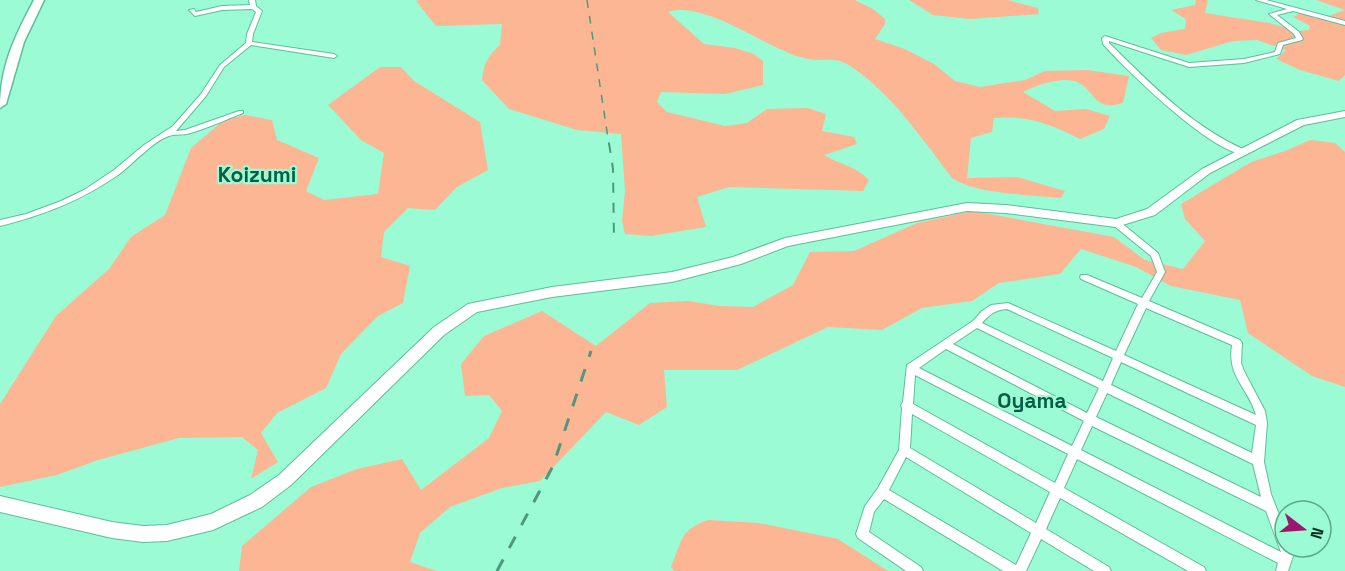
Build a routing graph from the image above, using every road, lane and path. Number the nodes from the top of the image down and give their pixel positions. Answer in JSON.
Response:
{"nodes":[{"id":1,"x":39,"y":0,"type":"edge"},
{"id":2,"x":1259,"y":0,"type":"edge"},
{"id":3,"x":253,"y":3,"type":"edge"},
{"id":4,"x":192,"y":10,"type":"dead end"},
{"id":5,"x":1291,"y":10,"type":"junction"},
{"id":6,"x":1345,"y":23,"type":"edge"},
{"id":7,"x":249,"y":43,"type":"junction"},
{"id":8,"x":334,"y":56,"type":"dead end"},
{"id":9,"x":1,"y":101,"type":"edge"},
{"id":10,"x":241,"y":112,"type":"dead end"},
{"id":11,"x":1345,"y":114,"type":"edge"},
{"id":12,"x":168,"y":134,"type":"junction"},
{"id":13,"x":1242,"y":152,"type":"junction"},
{"id":14,"x":0,"y":223,"type":"edge"},
{"id":15,"x":1116,"y":224,"type":"junction"},
{"id":16,"x":1083,"y":277,"type":"dead end"},
{"id":17,"x":1144,"y":302,"type":"junction"},
{"id":18,"x":976,"y":324,"type":"junction"},
{"id":19,"x":946,"y":345,"type":"junction"},
{"id":20,"x":1119,"y":358,"type":"junction"},
{"id":21,"x":911,"y":368,"type":"junction"},
{"id":22,"x":1107,"y":387,"type":"junction"},
{"id":23,"x":906,"y":405,"type":"junction"},
{"id":24,"x":1089,"y":419,"type":"junction"},
{"id":25,"x":1261,"y":422,"type":"junction"},
{"id":26,"x":904,"y":450,"type":"junction"},
{"id":27,"x":1074,"y":452,"type":"junction"},
{"id":28,"x":1258,"y":461,"type":"junction"},
{"id":29,"x":1057,"y":491,"type":"junction"},
{"id":30,"x":882,"y":492,"type":"junction"},
{"id":31,"x":0,"y":504,"type":"edge"},
{"id":32,"x":1270,"y":507,"type":"junction"},
{"id":33,"x":1273,"y":515,"type":"edge"},
{"id":34,"x":1038,"y":531,"type":"junction"},
{"id":35,"x":1284,"y":566,"type":"edge"},
{"id":36,"x":917,"y":571,"type":"edge"},
{"id":37,"x":1014,"y":571,"type":"edge"},
{"id":38,"x":1020,"y":571,"type":"edge"},
{"id":39,"x":1106,"y":571,"type":"edge"},
{"id":40,"x":1200,"y":571,"type":"edge"}],
"edges":[{"from":1,"to":9,"type":"highway"},
{"from":2,"to":5,"type":"street"},
{"from":3,"to":4,"type":"street"},
{"from":3,"to":7,"type":"street"},
{"from":5,"to":6,"type":"street"},
{"from":5,"to":13,"type":"street"},
{"from":7,"to":8,"type":"street"},
{"from":7,"to":12,"type":"street"},
{"from":10,"to":12,"type":"street"},
{"from":11,"to":13,"type":"street"},
{"from":12,"to":14,"type":"street"},
{"from":13,"to":15,"type":"street"},
{"from":15,"to":17,"type":"street"},
{"from":15,"to":31,"type":"street"},
{"from":16,"to":17,"type":"street"},
{"from":17,"to":20,"type":"street"},
{"from":17,"to":25,"type":"street"},
{"from":18,"to":19,"type":"street"},
{"from":18,"to":20,"type":"street"},
{"from":18,"to":22,"type":"street"},
{"from":19,"to":21,"type":"street"},
{"from":19,"to":24,"type":"street"},
{"from":20,"to":22,"type":"street"},
{"from":20,"to":25,"type":"street"},
{"from":21,"to":23,"type":"street"},
{"from":21,"to":27,"type":"street"},
{"from":22,"to":24,"type":"street"},
{"from":22,"to":28,"type":"street"},
{"from":23,"to":26,"type":"street"},
{"from":23,"to":29,"type":"street"},
{"from":24,"to":27,"type":"street"},
{"from":24,"to":32,"type":"street"},
{"from":25,"to":28,"type":"street"},
{"from":26,"to":30,"type":"street"},
{"from":26,"to":34,"type":"street"},
{"from":27,"to":29,"type":"street"},
{"from":27,"to":35,"type":"street"},
{"from":28,"to":32,"type":"street"},
{"from":29,"to":34,"type":"street"},
{"from":29,"to":40,"type":"street"},
{"from":30,"to":36,"type":"street"},
{"from":30,"to":37,"type":"street"},
{"from":32,"to":33,"type":"street"},
{"from":34,"to":38,"type":"street"},
{"from":34,"to":39,"type":"street"}]}
